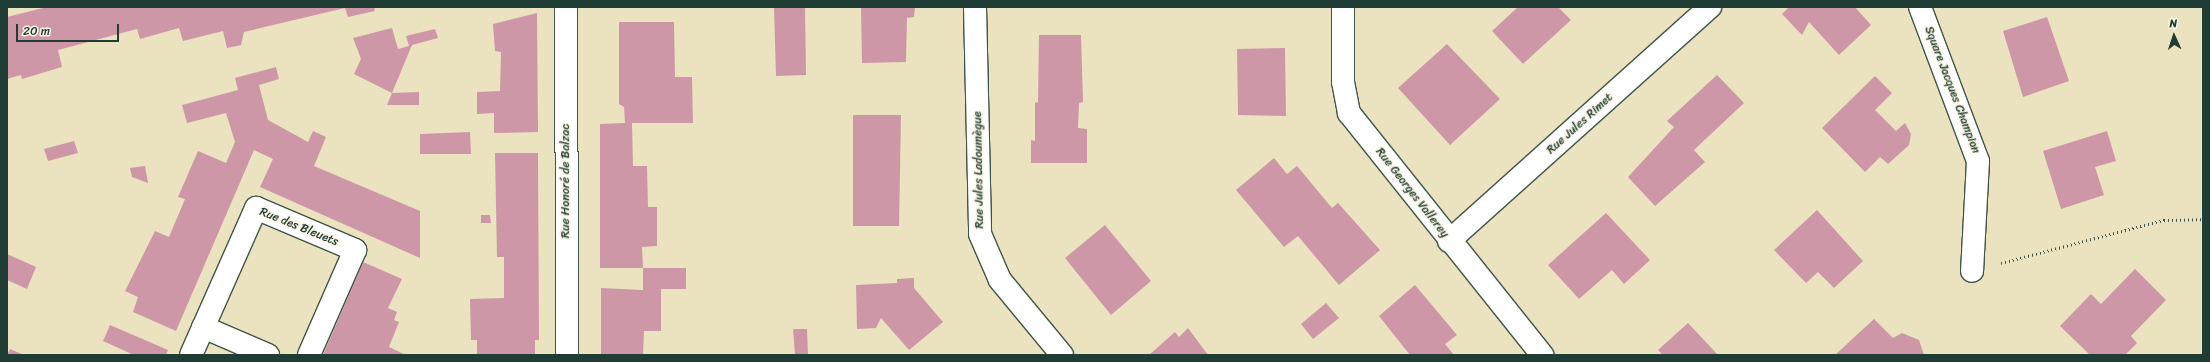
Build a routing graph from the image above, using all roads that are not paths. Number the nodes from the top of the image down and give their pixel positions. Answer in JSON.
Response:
{"nodes":[{"id":1,"x":566,"y":7,"type":"edge"},
{"id":2,"x":975,"y":7,"type":"edge"},
{"id":3,"x":1343,"y":7,"type":"edge"},
{"id":4,"x":1710,"y":7,"type":"edge"},
{"id":5,"x":1920,"y":7,"type":"edge"},
{"id":6,"x":1449,"y":240,"type":"junction"},
{"id":7,"x":1972,"y":271,"type":"road end"},
{"id":8,"x":203,"y":327,"type":"junction"},
{"id":9,"x":191,"y":355,"type":"edge"},
{"id":10,"x":268,"y":355,"type":"edge"},
{"id":11,"x":309,"y":355,"type":"edge"},
{"id":12,"x":566,"y":355,"type":"edge"},
{"id":13,"x":1062,"y":355,"type":"edge"},
{"id":14,"x":1542,"y":355,"type":"edge"}],
"edges":[{"from":1,"to":12,"type":"street","name":"Rue Honoré de Balzac"},
{"from":2,"to":13,"type":"street","name":"Rue Jules Ladoumègue"},
{"from":3,"to":6,"type":"street","name":"Rue Georges Vallerey"},
{"from":4,"to":6,"type":"street","name":"Rue Jules Rimet"},
{"from":5,"to":7,"type":"street","name":"Square Jacques Champion"},
{"from":6,"to":14,"type":"street","name":"Rue Georges Vallerey"},
{"from":8,"to":9,"type":"street","name":"Rue des Bleuets"},
{"from":8,"to":10,"type":"street"},
{"from":8,"to":11,"type":"street","name":"Rue des Bleuets"}]}
